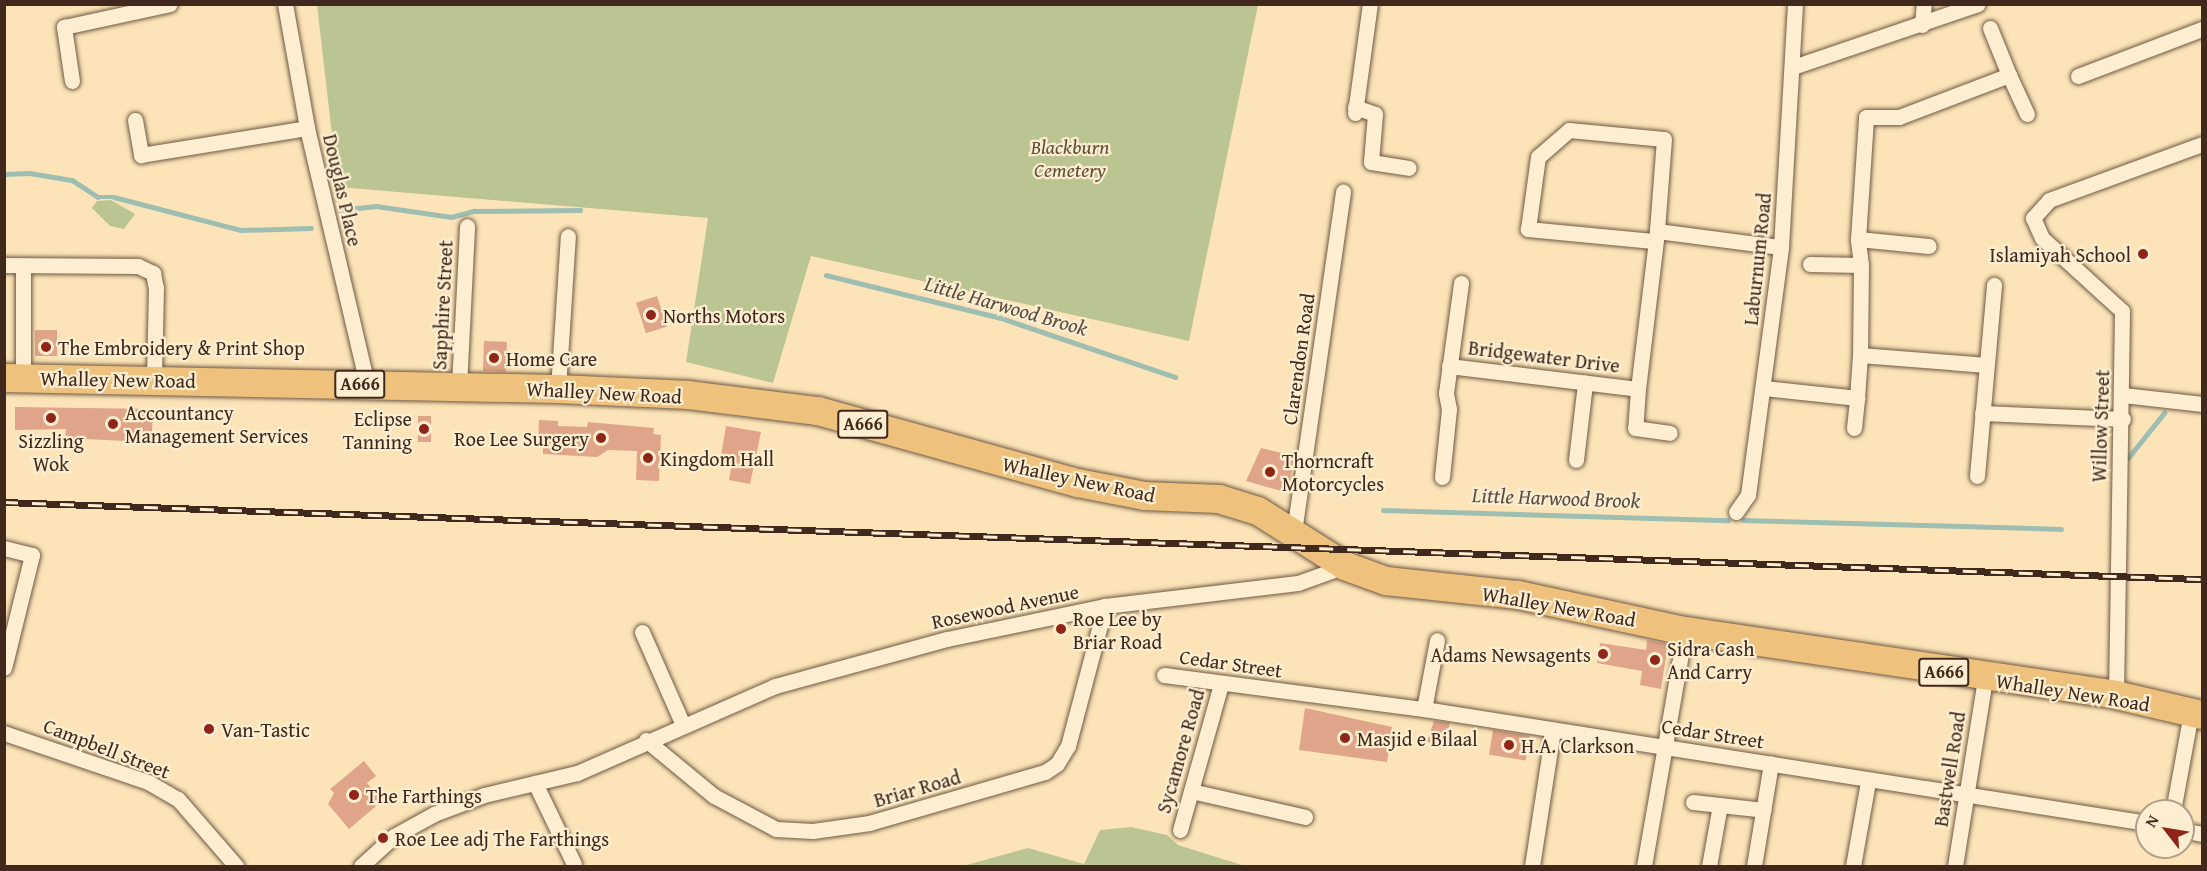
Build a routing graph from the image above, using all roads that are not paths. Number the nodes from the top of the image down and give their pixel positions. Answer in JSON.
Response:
{"nodes":[{"id":1,"x":170,"y":4,"type":"edge"},
{"id":2,"x":285,"y":4,"type":"edge"},
{"id":3,"x":1370,"y":4,"type":"edge"},
{"id":4,"x":1795,"y":4,"type":"edge"},
{"id":5,"x":1923,"y":4,"type":"edge"},
{"id":6,"x":1977,"y":4,"type":"edge"},
{"id":7,"x":1922,"y":25,"type":"junction"},
{"id":8,"x":1990,"y":28,"type":"dead end"},
{"id":9,"x":2202,"y":29,"type":"edge"},
{"id":10,"x":1793,"y":67,"type":"junction"},
{"id":11,"x":2009,"y":75,"type":"junction"},
{"id":12,"x":2078,"y":76,"type":"dead end"},
{"id":13,"x":72,"y":81,"type":"dead end"},
{"id":14,"x":2027,"y":114,"type":"dead end"},
{"id":15,"x":135,"y":120,"type":"dead end"},
{"id":16,"x":307,"y":128,"type":"junction"},
{"id":17,"x":2202,"y":144,"type":"edge"},
{"id":18,"x":1409,"y":168,"type":"dead end"},
{"id":19,"x":1343,"y":192,"type":"dead end"},
{"id":20,"x":467,"y":226,"type":"dead end"},
{"id":21,"x":568,"y":236,"type":"dead end"},
{"id":22,"x":1655,"y":236,"type":"junction"},
{"id":23,"x":1858,"y":239,"type":"junction"},
{"id":24,"x":1929,"y":246,"type":"dead end"},
{"id":25,"x":1781,"y":247,"type":"junction"},
{"id":26,"x":1810,"y":264,"type":"dead end"},
{"id":27,"x":4,"y":265,"type":"edge"},
{"id":28,"x":1861,"y":265,"type":"junction"},
{"id":29,"x":23,"y":266,"type":"junction"},
{"id":30,"x":1461,"y":283,"type":"dead end"},
{"id":31,"x":1994,"y":285,"type":"dead end"},
{"id":32,"x":1860,"y":355,"type":"junction"},
{"id":33,"x":1449,"y":366,"type":"junction"},
{"id":34,"x":1987,"y":366,"type":"junction"},
{"id":35,"x":14,"y":378,"type":"edge"},
{"id":36,"x":154,"y":379,"type":"junction"},
{"id":37,"x":1585,"y":383,"type":"junction"},
{"id":38,"x":367,"y":384,"type":"junction"},
{"id":39,"x":459,"y":386,"type":"junction"},
{"id":40,"x":1764,"y":388,"type":"junction"},
{"id":41,"x":558,"y":389,"type":"junction"},
{"id":42,"x":1638,"y":389,"type":"junction"},
{"id":43,"x":2123,"y":395,"type":"junction"},
{"id":44,"x":1857,"y":398,"type":"junction"},
{"id":45,"x":2202,"y":404,"type":"edge"},
{"id":46,"x":1982,"y":413,"type":"junction"},
{"id":47,"x":2123,"y":418,"type":"junction"},
{"id":48,"x":1854,"y":428,"type":"dead end"},
{"id":49,"x":1670,"y":433,"type":"dead end"},
{"id":50,"x":1576,"y":460,"type":"dead end"},
{"id":51,"x":1977,"y":476,"type":"dead end"},
{"id":52,"x":1442,"y":477,"type":"dead end"},
{"id":53,"x":1736,"y":512,"type":"dead end"},
{"id":54,"x":1294,"y":532,"type":"junction"},
{"id":55,"x":4,"y":548,"type":"edge"},
{"id":56,"x":1345,"y":566,"type":"junction"},
{"id":57,"x":1105,"y":606,"type":"junction"},
{"id":58,"x":1685,"y":631,"type":"junction"},
{"id":59,"x":642,"y":632,"type":"dead end"},
{"id":60,"x":1437,"y":640,"type":"dead end"},
{"id":61,"x":4,"y":668,"type":"edge"},
{"id":62,"x":1164,"y":675,"type":"dead end"},
{"id":63,"x":1985,"y":678,"type":"junction"},
{"id":64,"x":1221,"y":684,"type":"junction"},
{"id":65,"x":2116,"y":695,"type":"junction"},
{"id":66,"x":1424,"y":709,"type":"junction"},
{"id":67,"x":2197,"y":714,"type":"edge"},
{"id":68,"x":683,"y":725,"type":"junction"},
{"id":69,"x":1553,"y":730,"type":"junction"},
{"id":70,"x":4,"y":733,"type":"edge"},
{"id":71,"x":646,"y":740,"type":"junction"},
{"id":72,"x":1664,"y":747,"type":"junction"},
{"id":73,"x":1771,"y":763,"type":"junction"},
{"id":74,"x":1868,"y":782,"type":"junction"},
{"id":75,"x":535,"y":783,"type":"junction"},
{"id":76,"x":1191,"y":791,"type":"junction"},
{"id":77,"x":1967,"y":795,"type":"junction"},
{"id":78,"x":2176,"y":799,"type":"edge"},
{"id":79,"x":1693,"y":802,"type":"dead end"},
{"id":80,"x":1720,"y":805,"type":"junction"},
{"id":81,"x":1764,"y":810,"type":"junction"},
{"id":82,"x":1305,"y":817,"type":"dead end"},
{"id":83,"x":2135,"y":821,"type":"edge"},
{"id":84,"x":1180,"y":830,"type":"dead end"},
{"id":85,"x":574,"y":864,"type":"dead end"},
{"id":86,"x":236,"y":867,"type":"edge"},
{"id":87,"x":361,"y":867,"type":"edge"},
{"id":88,"x":1532,"y":867,"type":"edge"},
{"id":89,"x":1644,"y":867,"type":"edge"},
{"id":90,"x":1709,"y":867,"type":"edge"},
{"id":91,"x":1754,"y":867,"type":"edge"},
{"id":92,"x":1853,"y":867,"type":"edge"},
{"id":93,"x":1955,"y":867,"type":"edge"}],
"edges":[{"from":1,"to":13,"type":"street"},
{"from":2,"to":16,"type":"street","name":"Douglas Place"},
{"from":3,"to":18,"type":"street"},
{"from":4,"to":10,"type":"street","name":"Laburnum Road"},
{"from":5,"to":7,"type":"street"},
{"from":6,"to":7,"type":"street"},
{"from":7,"to":10,"type":"street"},
{"from":8,"to":11,"type":"street"},
{"from":9,"to":12,"type":"street"},
{"from":10,"to":25,"type":"street","name":"Laburnum Road"},
{"from":11,"to":14,"type":"street"},
{"from":11,"to":23,"type":"street"},
{"from":15,"to":16,"type":"street"},
{"from":16,"to":38,"type":"street","name":"Douglas Place"},
{"from":17,"to":43,"type":"street","name":"Willow Street"},
{"from":19,"to":54,"type":"street","name":"Clarendon Road"},
{"from":20,"to":39,"type":"street","name":"Sapphire Street"},
{"from":21,"to":41,"type":"street"},
{"from":22,"to":22,"type":"street"},
{"from":22,"to":25,"type":"street"},
{"from":22,"to":42,"type":"street","name":"Bridgewater Drive"},
{"from":23,"to":24,"type":"street"},
{"from":23,"to":28,"type":"street"},
{"from":25,"to":40,"type":"street","name":"Laburnum Road"},
{"from":26,"to":28,"type":"street"},
{"from":27,"to":29,"type":"street"},
{"from":28,"to":32,"type":"street"},
{"from":29,"to":35,"type":"street"},
{"from":29,"to":36,"type":"street"},
{"from":30,"to":33,"type":"street","name":"Bridgewater Drive"},
{"from":31,"to":34,"type":"street"},
{"from":32,"to":34,"type":"street"},
{"from":32,"to":44,"type":"street"},
{"from":33,"to":37,"type":"street","name":"Bridgewater Drive"},
{"from":33,"to":52,"type":"street","name":"Bridgewater Drive"},
{"from":34,"to":46,"type":"street"},
{"from":35,"to":36,"type":"highway","name":"Whalley New Road","number":"A666"},
{"from":36,"to":38,"type":"highway","name":"Whalley New Road","number":"A666"},
{"from":37,"to":42,"type":"street","name":"Bridgewater Drive"},
{"from":37,"to":50,"type":"street"},
{"from":38,"to":39,"type":"highway","name":"Whalley New Road","number":"A666"},
{"from":39,"to":41,"type":"highway","name":"Whalley New Road","number":"A666"},
{"from":40,"to":44,"type":"street"},
{"from":40,"to":53,"type":"street","name":"Laburnum Road"},
{"from":41,"to":54,"type":"highway","name":"Whalley New Road","number":"A666"},
{"from":42,"to":49,"type":"street"},
{"from":43,"to":45,"type":"street"},
{"from":43,"to":47,"type":"street","name":"Willow Street"},
{"from":44,"to":48,"type":"street"},
{"from":46,"to":47,"type":"street"},
{"from":46,"to":51,"type":"street"},
{"from":47,"to":65,"type":"street","name":"Willow Street"},
{"from":54,"to":56,"type":"highway","name":"Whalley New Road","number":"A666"},
{"from":55,"to":61,"type":"street"},
{"from":56,"to":57,"type":"street","name":"Rosewood Avenue"},
{"from":56,"to":58,"type":"highway","name":"Whalley New Road","number":"A666"},
{"from":57,"to":68,"type":"street","name":"Rosewood Avenue"},
{"from":57,"to":71,"type":"street","name":"Briar Road"},
{"from":58,"to":63,"type":"highway","name":"Whalley New Road","number":"A666"},
{"from":58,"to":72,"type":"street"},
{"from":59,"to":68,"type":"street"},
{"from":60,"to":66,"type":"street"},
{"from":62,"to":64,"type":"street","name":"Cedar Street"},
{"from":63,"to":65,"type":"highway","name":"Whalley New Road","number":"A666"},
{"from":63,"to":77,"type":"street","name":"Bastwell Road"},
{"from":64,"to":66,"type":"street","name":"Cedar Street"},
{"from":64,"to":76,"type":"street","name":"Sycamore Road"},
{"from":65,"to":67,"type":"highway","name":"Whalley New Road","number":"A666"},
{"from":66,"to":69,"type":"street","name":"Cedar Street"},
{"from":67,"to":78,"type":"street"},
{"from":68,"to":71,"type":"street","name":"Rosewood Avenue"},
{"from":69,"to":72,"type":"street","name":"Cedar Street"},
{"from":69,"to":88,"type":"street"},
{"from":70,"to":86,"type":"street","name":"Campbell Street"},
{"from":71,"to":75,"type":"street","name":"Rosewood Avenue"},
{"from":72,"to":73,"type":"street","name":"Cedar Street"},
{"from":72,"to":89,"type":"street"},
{"from":73,"to":74,"type":"street","name":"Cedar Street"},
{"from":73,"to":81,"type":"street"},
{"from":74,"to":77,"type":"street","name":"Cedar Street"},
{"from":74,"to":92,"type":"street"},
{"from":75,"to":85,"type":"street"},
{"from":75,"to":87,"type":"street","name":"Rosewood Avenue"},
{"from":76,"to":82,"type":"street"},
{"from":76,"to":84,"type":"street","name":"Sycamore Road"},
{"from":77,"to":83,"type":"street","name":"Cedar Street"},
{"from":77,"to":93,"type":"street","name":"Bastwell Road"},
{"from":79,"to":80,"type":"street"},
{"from":80,"to":81,"type":"street"},
{"from":80,"to":90,"type":"street"},
{"from":81,"to":91,"type":"street"}]}
